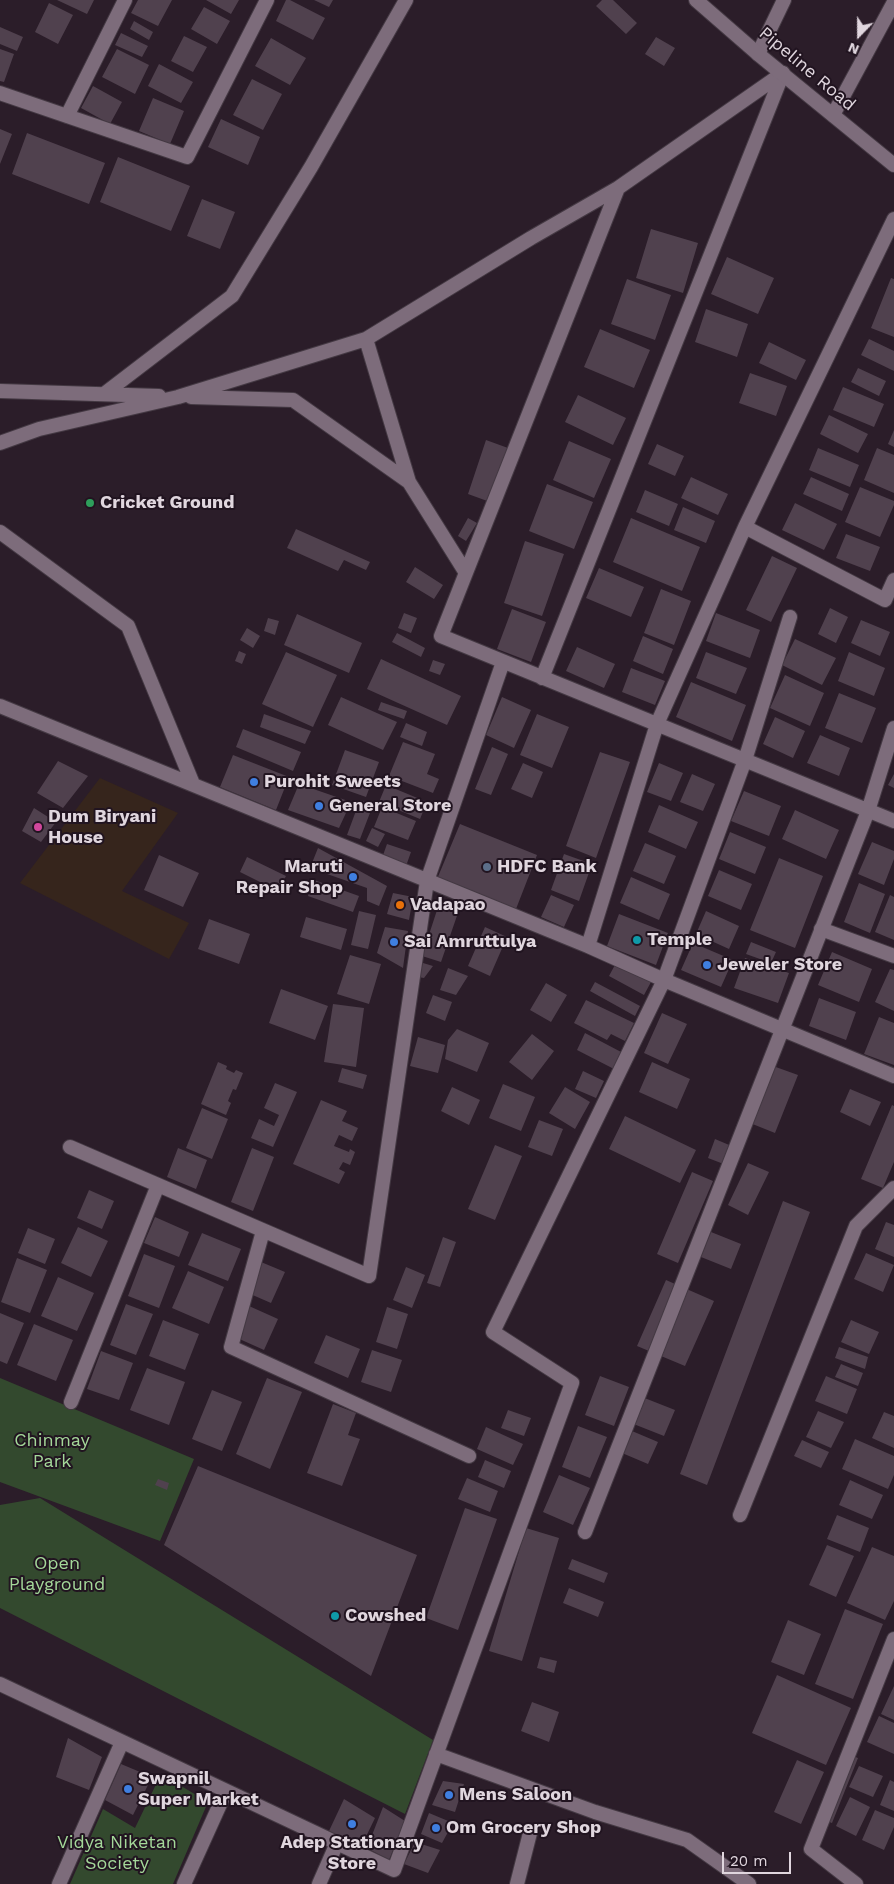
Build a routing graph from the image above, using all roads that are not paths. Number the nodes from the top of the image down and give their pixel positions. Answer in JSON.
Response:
{"nodes":[{"id":1,"x":126,"y":0,"type":"edge"},
{"id":2,"x":266,"y":0,"type":"edge"},
{"id":3,"x":406,"y":0,"type":"edge"},
{"id":4,"x":696,"y":0,"type":"edge"},
{"id":5,"x":784,"y":0,"type":"edge"},
{"id":6,"x":894,"y":2,"type":"edge"},
{"id":7,"x":758,"y":54,"type":"junction"},
{"id":8,"x":783,"y":73,"type":"junction"},
{"id":9,"x":0,"y":93,"type":"edge"},
{"id":10,"x":834,"y":115,"type":"junction"},
{"id":11,"x":67,"y":116,"type":"junction"},
{"id":12,"x":894,"y":165,"type":"edge"},
{"id":13,"x":618,"y":188,"type":"junction"},
{"id":14,"x":894,"y":219,"type":"edge"},
{"id":15,"x":366,"y":339,"type":"junction"},
{"id":16,"x":0,"y":391,"type":"edge"},
{"id":17,"x":104,"y":394,"type":"junction"},
{"id":18,"x":178,"y":397,"type":"junction"},
{"id":19,"x":0,"y":443,"type":"edge"},
{"id":20,"x":409,"y":482,"type":"junction"},
{"id":21,"x":745,"y":527,"type":"junction"},
{"id":22,"x":0,"y":532,"type":"edge"},
{"id":23,"x":466,"y":573,"type":"junction"},
{"id":24,"x":894,"y":580,"type":"edge"},
{"id":25,"x":790,"y":617,"type":"dead end"},
{"id":26,"x":503,"y":662,"type":"junction"},
{"id":27,"x":542,"y":678,"type":"junction"},
{"id":28,"x":0,"y":706,"type":"edge"},
{"id":29,"x":657,"y":724,"type":"junction"},
{"id":30,"x":894,"y":728,"type":"edge"},
{"id":31,"x":745,"y":760,"type":"junction"},
{"id":32,"x":193,"y":784,"type":"junction"},
{"id":33,"x":868,"y":811,"type":"junction"},
{"id":34,"x":894,"y":821,"type":"edge"},
{"id":35,"x":427,"y":881,"type":"junction"},
{"id":36,"x":821,"y":929,"type":"junction"},
{"id":37,"x":588,"y":946,"type":"junction"},
{"id":38,"x":894,"y":956,"type":"edge"},
{"id":39,"x":664,"y":980,"type":"junction"},
{"id":40,"x":782,"y":1029,"type":"junction"},
{"id":41,"x":894,"y":1076,"type":"edge"},
{"id":42,"x":70,"y":1147,"type":"dead end"},
{"id":43,"x":158,"y":1185,"type":"junction"},
{"id":44,"x":894,"y":1188,"type":"edge"},
{"id":45,"x":263,"y":1231,"type":"junction"},
{"id":46,"x":71,"y":1402,"type":"dead end"},
{"id":47,"x":469,"y":1456,"type":"dead end"},
{"id":48,"x":740,"y":1515,"type":"dead end"},
{"id":49,"x":585,"y":1532,"type":"dead end"},
{"id":50,"x":894,"y":1639,"type":"edge"},
{"id":51,"x":1,"y":1689,"type":"edge"},
{"id":52,"x":122,"y":1742,"type":"junction"},
{"id":53,"x":436,"y":1754,"type":"junction"},
{"id":54,"x":226,"y":1791,"type":"junction"},
{"id":55,"x":530,"y":1832,"type":"dead end"},
{"id":56,"x":337,"y":1843,"type":"junction"},
{"id":57,"x":59,"y":1884,"type":"edge"},
{"id":58,"x":184,"y":1884,"type":"edge"},
{"id":59,"x":319,"y":1884,"type":"edge"},
{"id":60,"x":517,"y":1884,"type":"edge"},
{"id":61,"x":749,"y":1884,"type":"edge"},
{"id":62,"x":856,"y":1884,"type":"edge"}],
"edges":[{"from":1,"to":11,"type":"street"},
{"from":2,"to":11,"type":"street"},
{"from":3,"to":17,"type":"street"},
{"from":4,"to":7,"type":"street","name":"Pipeline Road"},
{"from":5,"to":7,"type":"street"},
{"from":6,"to":10,"type":"street"},
{"from":7,"to":8,"type":"street","name":"Pipeline Road"},
{"from":8,"to":10,"type":"street","name":"Pipeline Road"},
{"from":8,"to":13,"type":"street"},
{"from":8,"to":27,"type":"street"},
{"from":9,"to":11,"type":"street"},
{"from":10,"to":12,"type":"street","name":"Pipeline Road"},
{"from":13,"to":15,"type":"street"},
{"from":13,"to":23,"type":"street"},
{"from":14,"to":21,"type":"street"},
{"from":15,"to":18,"type":"street"},
{"from":15,"to":20,"type":"street"},
{"from":16,"to":17,"type":"street"},
{"from":17,"to":18,"type":"street"},
{"from":18,"to":19,"type":"street"},
{"from":18,"to":20,"type":"street"},
{"from":20,"to":23,"type":"street"},
{"from":21,"to":24,"type":"street"},
{"from":21,"to":29,"type":"street"},
{"from":22,"to":32,"type":"street"},
{"from":23,"to":26,"type":"street"},
{"from":25,"to":31,"type":"street"},
{"from":26,"to":27,"type":"street"},
{"from":26,"to":35,"type":"street"},
{"from":27,"to":29,"type":"street"},
{"from":28,"to":32,"type":"street"},
{"from":29,"to":31,"type":"street"},
{"from":29,"to":37,"type":"street"},
{"from":30,"to":33,"type":"street"},
{"from":31,"to":33,"type":"street"},
{"from":31,"to":39,"type":"street"},
{"from":32,"to":35,"type":"street"},
{"from":33,"to":34,"type":"street"},
{"from":33,"to":36,"type":"street"},
{"from":35,"to":37,"type":"street"},
{"from":35,"to":45,"type":"street"},
{"from":36,"to":38,"type":"street"},
{"from":36,"to":40,"type":"street"},
{"from":37,"to":39,"type":"street"},
{"from":39,"to":40,"type":"street"},
{"from":39,"to":53,"type":"street"},
{"from":40,"to":41,"type":"street"},
{"from":40,"to":49,"type":"street"},
{"from":42,"to":43,"type":"street"},
{"from":43,"to":45,"type":"street"},
{"from":43,"to":46,"type":"street"},
{"from":44,"to":48,"type":"street"},
{"from":45,"to":47,"type":"street"},
{"from":50,"to":62,"type":"street"},
{"from":51,"to":52,"type":"street"},
{"from":52,"to":54,"type":"street"},
{"from":52,"to":57,"type":"street"},
{"from":53,"to":56,"type":"street"},
{"from":53,"to":61,"type":"street"},
{"from":54,"to":56,"type":"street"},
{"from":54,"to":58,"type":"street"},
{"from":55,"to":60,"type":"street"},
{"from":56,"to":59,"type":"street"}]}
